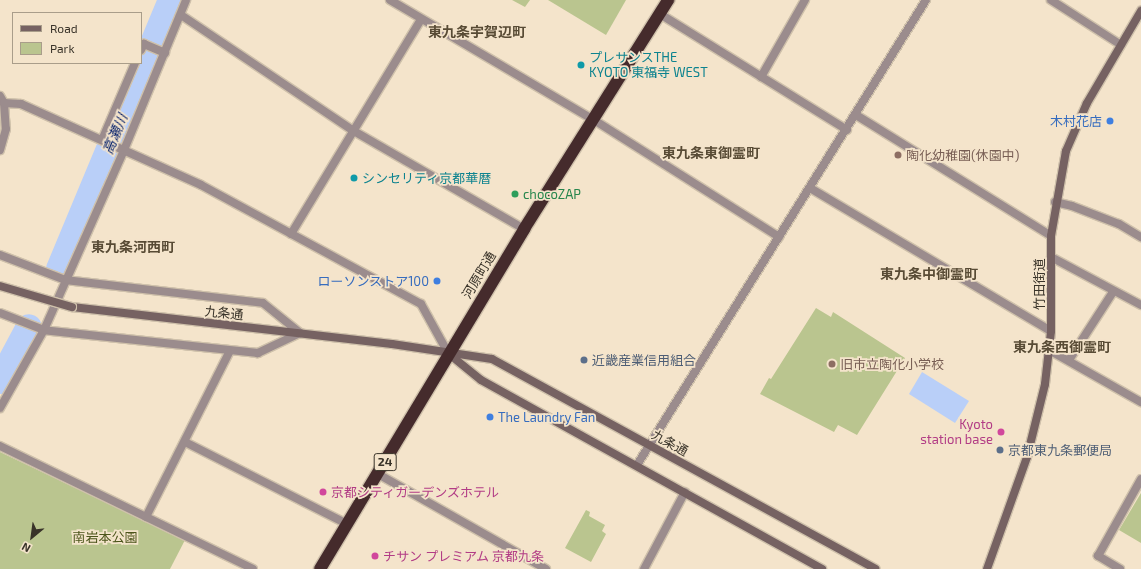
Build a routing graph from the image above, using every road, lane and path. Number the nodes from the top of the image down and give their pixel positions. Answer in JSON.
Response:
{"nodes":[{"id":1,"x":186,"y":0,"type":"edge"},
{"id":2,"x":390,"y":0,"type":"edge"},
{"id":3,"x":668,"y":0,"type":"edge"},
{"id":4,"x":805,"y":0,"type":"edge"},
{"id":5,"x":926,"y":0,"type":"edge"},
{"id":6,"x":1051,"y":0,"type":"edge"},
{"id":7,"x":1141,"y":11,"type":"edge"},
{"id":8,"x":660,"y":14,"type":"junction"},
{"id":9,"x":181,"y":15,"type":"junction"},
{"id":10,"x":421,"y":19,"type":"junction"},
{"id":11,"x":1121,"y":45,"type":"junction"},
{"id":12,"x":142,"y":47,"type":"edge"},
{"id":13,"x":162,"y":52,"type":"junction"},
{"id":14,"x":135,"y":64,"type":"edge"},
{"id":15,"x":761,"y":77,"type":"junction"},
{"id":16,"x":2,"y":99,"type":"edge"},
{"id":17,"x":856,"y":115,"type":"junction"},
{"id":18,"x":594,"y":120,"type":"junction"},
{"id":19,"x":352,"y":130,"type":"junction"},
{"id":20,"x":847,"y":130,"type":"junction"},
{"id":21,"x":104,"y":141,"type":"junction"},
{"id":22,"x":121,"y":148,"type":"junction"},
{"id":23,"x":0,"y":150,"type":"edge"},
{"id":24,"x":810,"y":188,"type":"junction"},
{"id":25,"x":1055,"y":202,"type":"junction"},
{"id":26,"x":524,"y":229,"type":"junction"},
{"id":27,"x":291,"y":234,"type":"junction"},
{"id":28,"x":1051,"y":236,"type":"junction"},
{"id":29,"x":779,"y":237,"type":"junction"},
{"id":30,"x":1141,"y":237,"type":"edge"},
{"id":31,"x":0,"y":255,"type":"edge"},
{"id":32,"x":1051,"y":257,"type":"junction"},
{"id":33,"x":65,"y":280,"type":"junction"},
{"id":34,"x":0,"y":286,"type":"edge"},
{"id":35,"x":1113,"y":292,"type":"junction"},
{"id":36,"x":1141,"y":305,"type":"edge"},
{"id":37,"x":0,"y":313,"type":"edge"},
{"id":38,"x":44,"y":330,"type":"junction"},
{"id":39,"x":1051,"y":331,"type":"junction"},
{"id":40,"x":300,"y":333,"type":"junction"},
{"id":41,"x":1049,"y":350,"type":"junction"},
{"id":42,"x":230,"y":351,"type":"junction"},
{"id":43,"x":448,"y":353,"type":"junction"},
{"id":44,"x":1069,"y":360,"type":"junction"},
{"id":45,"x":1141,"y":402,"type":"edge"},
{"id":46,"x":0,"y":408,"type":"edge"},
{"id":47,"x":185,"y":442,"type":"junction"},
{"id":48,"x":650,"y":445,"type":"junction"},
{"id":49,"x":0,"y":446,"type":"edge"},
{"id":50,"x":637,"y":465,"type":"junction"},
{"id":51,"x":378,"y":474,"type":"junction"},
{"id":52,"x":1141,"y":479,"type":"edge"},
{"id":53,"x":685,"y":492,"type":"junction"},
{"id":54,"x":146,"y":517,"type":"junction"},
{"id":55,"x":347,"y":524,"type":"junction"},
{"id":56,"x":253,"y":569,"type":"edge"},
{"id":57,"x":320,"y":569,"type":"edge"},
{"id":58,"x":546,"y":569,"type":"edge"},
{"id":59,"x":644,"y":569,"type":"edge"},
{"id":60,"x":822,"y":569,"type":"edge"},
{"id":61,"x":875,"y":569,"type":"edge"},
{"id":62,"x":987,"y":569,"type":"edge"},
{"id":63,"x":1120,"y":569,"type":"edge"}],
"edges":[{"from":1,"to":9,"type":"street"},
{"from":2,"to":10,"type":"street"},
{"from":3,"to":8,"type":"highway","name":"河原町通","number":"24"},
{"from":4,"to":15,"type":"street"},
{"from":5,"to":17,"type":"street"},
{"from":6,"to":11,"type":"street"},
{"from":7,"to":11,"type":"main road","name":"竹田街道"},
{"from":8,"to":15,"type":"street"},
{"from":8,"to":18,"type":"highway","name":"河原町通","number":"24"},
{"from":9,"to":13,"type":"street"},
{"from":9,"to":19,"type":"street"},
{"from":10,"to":18,"type":"street"},
{"from":10,"to":19,"type":"street"},
{"from":11,"to":25,"type":"main road","name":"竹田街道"},
{"from":12,"to":13,"type":"street"},
{"from":13,"to":22,"type":"street"},
{"from":14,"to":21,"type":"street"},
{"from":15,"to":20,"type":"street"},
{"from":16,"to":21,"type":"street"},
{"from":16,"to":23,"type":"street"},
{"from":17,"to":20,"type":"street"},
{"from":17,"to":28,"type":"street"},
{"from":18,"to":26,"type":"highway","name":"河原町通","number":"24"},
{"from":18,"to":29,"type":"street"},
{"from":19,"to":26,"type":"street"},
{"from":19,"to":27,"type":"street"},
{"from":20,"to":24,"type":"street"},
{"from":21,"to":22,"type":"street"},
{"from":22,"to":27,"type":"street"},
{"from":22,"to":33,"type":"street"},
{"from":24,"to":29,"type":"street"},
{"from":24,"to":39,"type":"street"},
{"from":25,"to":28,"type":"main road","name":"竹田街道"},
{"from":25,"to":30,"type":"street"},
{"from":26,"to":43,"type":"highway","name":"河原町通","number":"24"},
{"from":27,"to":43,"type":"street"},
{"from":28,"to":32,"type":"main road","name":"竹田街道"},
{"from":29,"to":48,"type":"street"},
{"from":31,"to":33,"type":"street"},
{"from":32,"to":35,"type":"street"},
{"from":32,"to":39,"type":"main road","name":"竹田街道"},
{"from":33,"to":38,"type":"street"},
{"from":33,"to":40,"type":"street"},
{"from":34,"to":40,"type":"main road","name":"九条通","bridge":true},
{"from":35,"to":36,"type":"street"},
{"from":35,"to":44,"type":"street"},
{"from":37,"to":38,"type":"street"},
{"from":38,"to":42,"type":"street"},
{"from":38,"to":46,"type":"street"},
{"from":39,"to":41,"type":"main road","name":"竹田街道"},
{"from":40,"to":42,"type":"street"},
{"from":40,"to":43,"type":"main road","name":"九条通"},
{"from":41,"to":44,"type":"street"},
{"from":41,"to":62,"type":"main road","name":"竹田街道"},
{"from":42,"to":47,"type":"street"},
{"from":43,"to":48,"type":"main road","name":"九条通"},
{"from":43,"to":50,"type":"main road"},
{"from":43,"to":51,"type":"highway","name":"河原町通","number":"24"},
{"from":44,"to":45,"type":"street"},
{"from":47,"to":54,"type":"street"},
{"from":47,"to":55,"type":"street"},
{"from":48,"to":50,"type":"street"},
{"from":48,"to":61,"type":"main road","name":"九条通"},
{"from":49,"to":54,"type":"street"},
{"from":50,"to":53,"type":"main road"},
{"from":51,"to":55,"type":"highway","name":"河原町通","number":"24"},
{"from":51,"to":58,"type":"street"},
{"from":52,"to":63,"type":"street"},
{"from":53,"to":59,"type":"street"},
{"from":53,"to":60,"type":"main road"},
{"from":54,"to":56,"type":"street"},
{"from":55,"to":57,"type":"highway","name":"河原町通","number":"24"}]}
